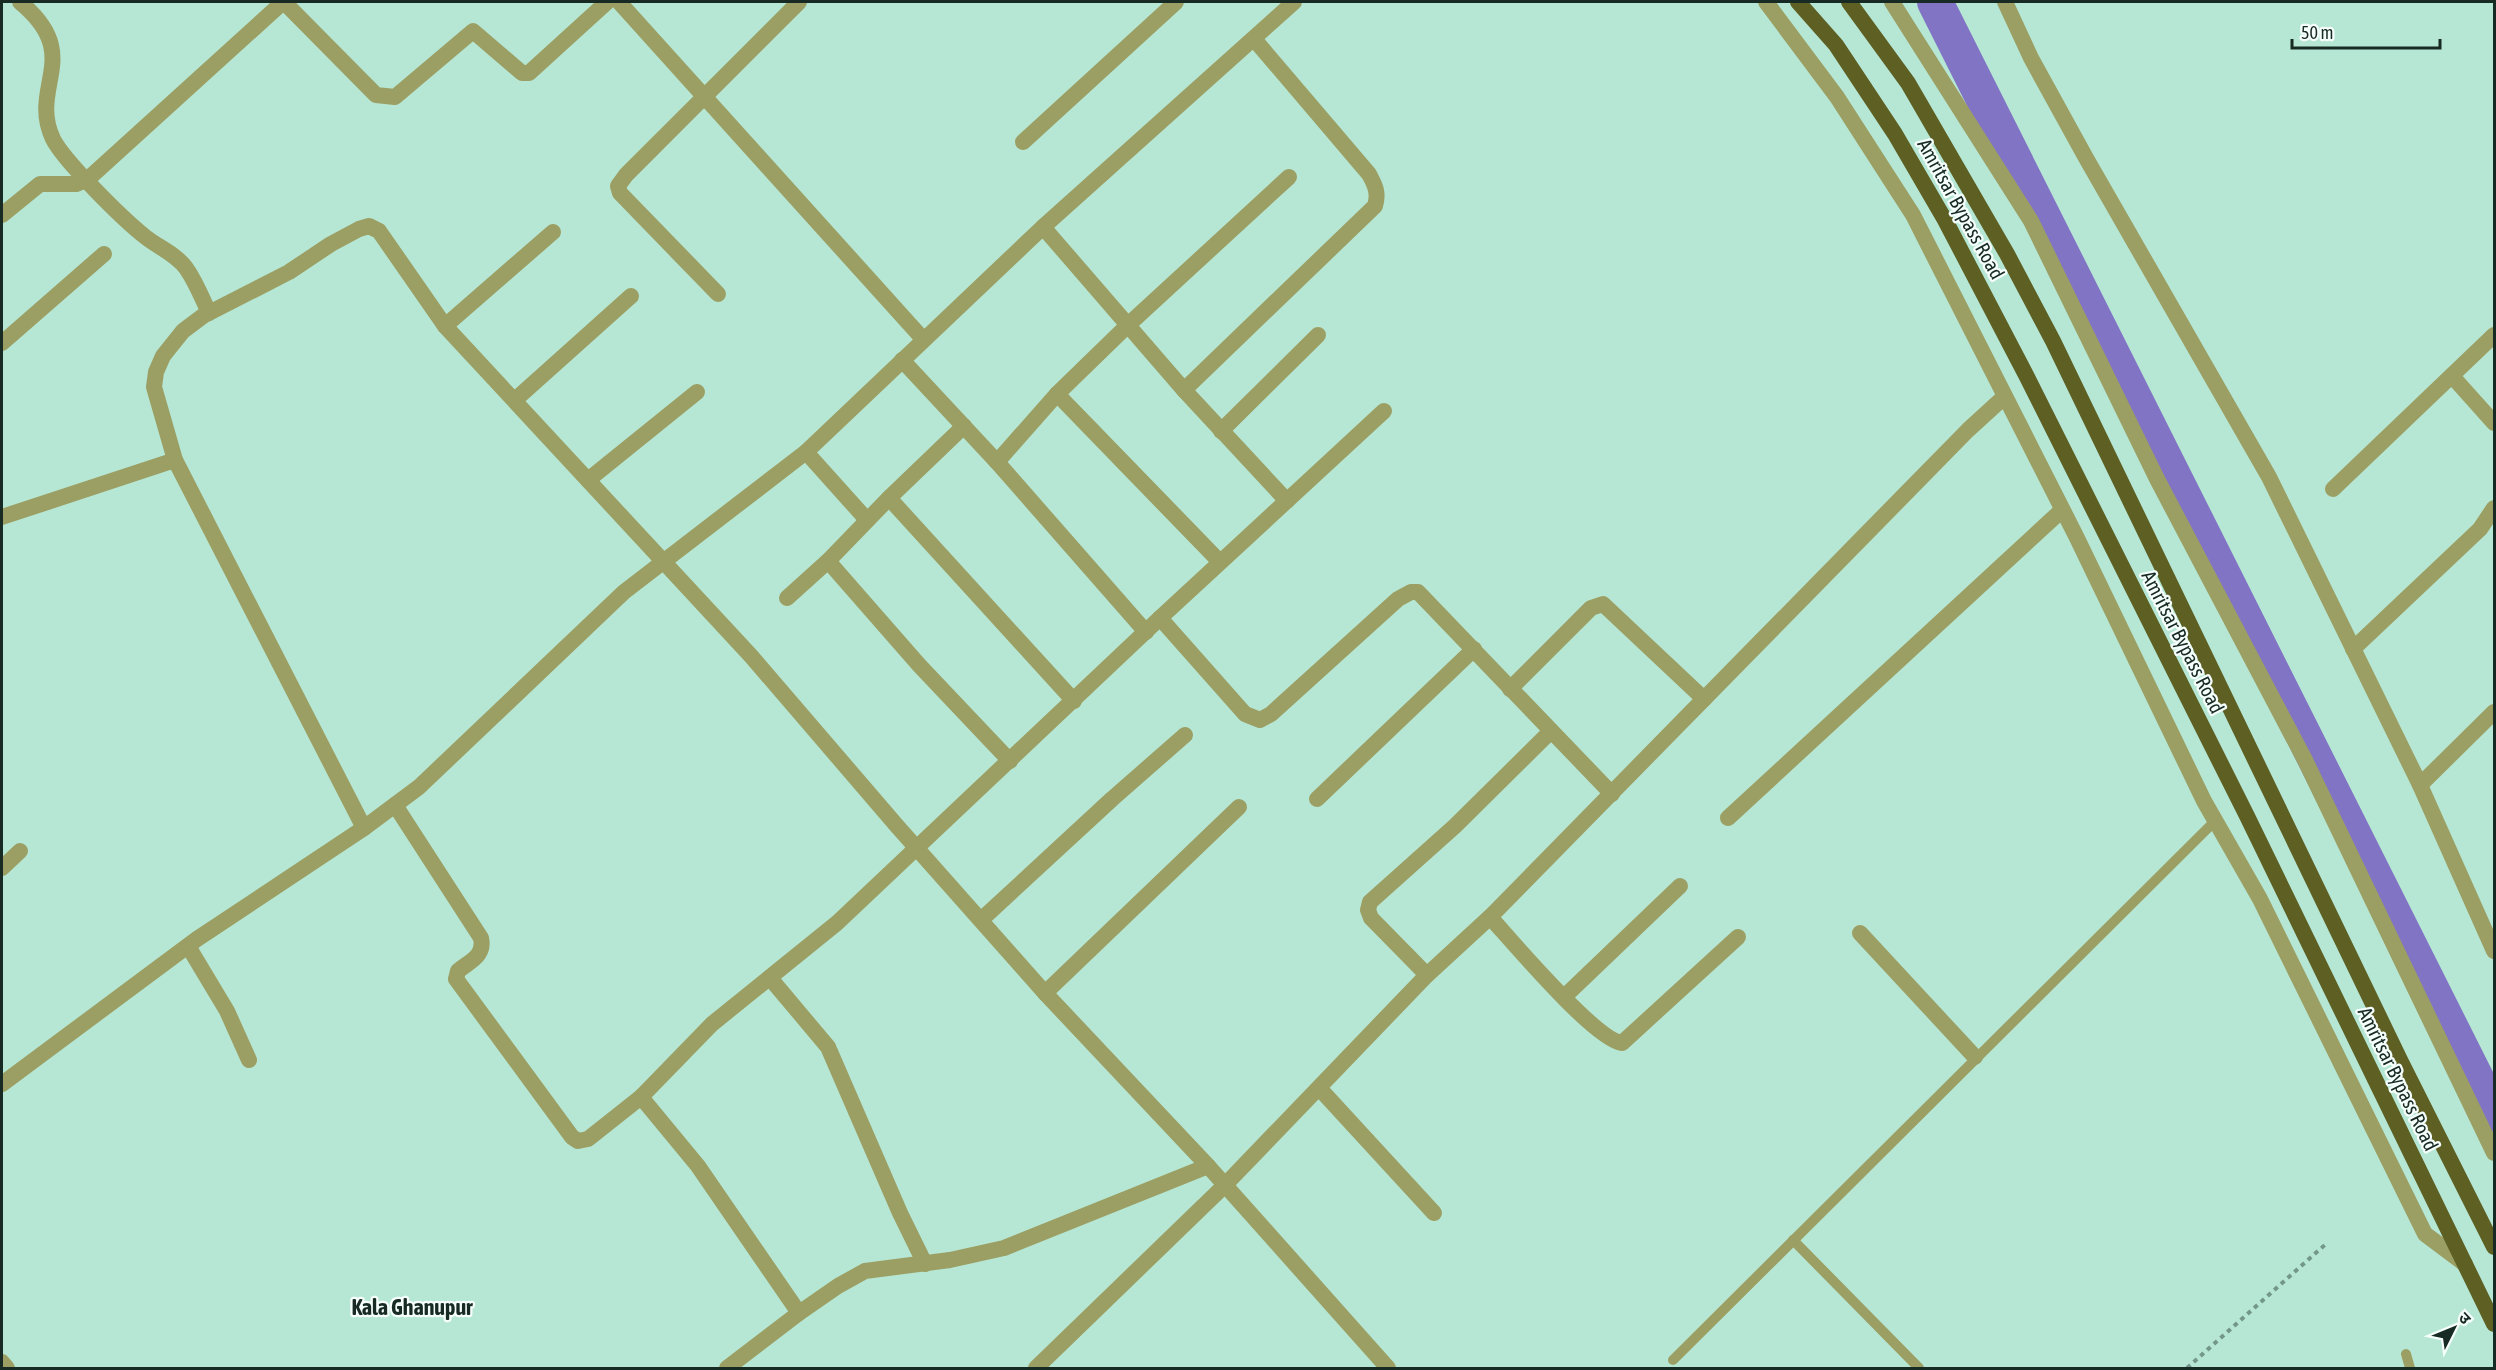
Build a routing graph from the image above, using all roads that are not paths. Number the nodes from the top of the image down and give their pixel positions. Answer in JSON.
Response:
{"nodes":[{"id":1,"x":20,"y":2,"type":"edge"},
{"id":2,"x":283,"y":2,"type":"edge"},
{"id":3,"x":607,"y":2,"type":"edge"},
{"id":4,"x":619,"y":2,"type":"edge"},
{"id":5,"x":799,"y":2,"type":"edge"},
{"id":6,"x":1176,"y":2,"type":"edge"},
{"id":7,"x":1294,"y":2,"type":"edge"},
{"id":8,"x":1766,"y":2,"type":"edge"},
{"id":9,"x":1798,"y":2,"type":"edge"},
{"id":10,"x":1849,"y":2,"type":"edge"},
{"id":11,"x":1892,"y":2,"type":"edge"},
{"id":12,"x":2005,"y":2,"type":"edge"},
{"id":13,"x":1254,"y":39,"type":"junction"},
{"id":14,"x":706,"y":97,"type":"junction"},
{"id":15,"x":1023,"y":142,"type":"dead end"},
{"id":16,"x":1289,"y":177,"type":"dead end"},
{"id":17,"x":88,"y":179,"type":"junction"},
{"id":18,"x":2,"y":215,"type":"edge"},
{"id":19,"x":1044,"y":227,"type":"junction"},
{"id":20,"x":553,"y":232,"type":"dead end"},
{"id":21,"x":104,"y":254,"type":"dead end"},
{"id":22,"x":718,"y":294,"type":"dead end"},
{"id":23,"x":631,"y":296,"type":"dead end"},
{"id":24,"x":209,"y":313,"type":"junction"},
{"id":25,"x":1128,"y":325,"type":"junction"},
{"id":26,"x":445,"y":326,"type":"junction"},
{"id":27,"x":1318,"y":335,"type":"dead end"},
{"id":28,"x":2494,"y":335,"type":"edge"},
{"id":29,"x":923,"y":339,"type":"junction"},
{"id":30,"x":2,"y":343,"type":"edge"},
{"id":31,"x":902,"y":360,"type":"junction"},
{"id":32,"x":2452,"y":376,"type":"junction"},
{"id":33,"x":1184,"y":390,"type":"junction"},
{"id":34,"x":697,"y":392,"type":"dead end"},
{"id":35,"x":1057,"y":394,"type":"junction"},
{"id":36,"x":2003,"y":398,"type":"junction"},
{"id":37,"x":516,"y":399,"type":"junction"},
{"id":38,"x":1384,"y":411,"type":"dead end"},
{"id":39,"x":2494,"y":423,"type":"edge"},
{"id":40,"x":964,"y":426,"type":"junction"},
{"id":41,"x":1221,"y":431,"type":"junction"},
{"id":42,"x":806,"y":452,"type":"junction"},
{"id":43,"x":175,"y":460,"type":"junction"},
{"id":44,"x":997,"y":462,"type":"junction"},
{"id":45,"x":588,"y":480,"type":"junction"},
{"id":46,"x":2333,"y":489,"type":"dead end"},
{"id":47,"x":889,"y":498,"type":"junction"},
{"id":48,"x":1287,"y":501,"type":"junction"},
{"id":49,"x":2494,"y":508,"type":"edge"},
{"id":50,"x":2062,"y":510,"type":"junction"},
{"id":51,"x":2,"y":518,"type":"edge"},
{"id":52,"x":867,"y":520,"type":"junction"},
{"id":53,"x":663,"y":561,"type":"junction"},
{"id":54,"x":828,"y":561,"type":"junction"},
{"id":55,"x":1220,"y":562,"type":"junction"},
{"id":56,"x":787,"y":598,"type":"dead end"},
{"id":57,"x":1160,"y":618,"type":"junction"},
{"id":58,"x":1146,"y":632,"type":"junction"},
{"id":59,"x":1474,"y":649,"type":"junction"},
{"id":60,"x":2353,"y":649,"type":"junction"},
{"id":61,"x":1510,"y":690,"type":"junction"},
{"id":62,"x":1704,"y":699,"type":"junction"},
{"id":63,"x":1074,"y":701,"type":"junction"},
{"id":64,"x":2494,"y":714,"type":"edge"},
{"id":65,"x":1551,"y":731,"type":"junction"},
{"id":66,"x":1185,"y":735,"type":"dead end"},
{"id":67,"x":1010,"y":761,"type":"junction"},
{"id":68,"x":2420,"y":785,"type":"junction"},
{"id":69,"x":1612,"y":794,"type":"junction"},
{"id":70,"x":1317,"y":799,"type":"dead end"},
{"id":71,"x":395,"y":805,"type":"junction"},
{"id":72,"x":1239,"y":807,"type":"dead end"},
{"id":73,"x":1728,"y":818,"type":"dead end"},
{"id":74,"x":2215,"y":821,"type":"junction"},
{"id":75,"x":364,"y":828,"type":"junction"},
{"id":76,"x":917,"y":847,"type":"junction"},
{"id":77,"x":20,"y":851,"type":"dead end"},
{"id":78,"x":2,"y":868,"type":"edge"},
{"id":79,"x":1680,"y":886,"type":"dead end"},
{"id":80,"x":1490,"y":917,"type":"junction"},
{"id":81,"x":982,"y":920,"type":"junction"},
{"id":82,"x":1860,"y":933,"type":"dead end"},
{"id":83,"x":1738,"y":937,"type":"dead end"},
{"id":84,"x":188,"y":946,"type":"junction"},
{"id":85,"x":2494,"y":951,"type":"edge"},
{"id":86,"x":1427,"y":975,"type":"junction"},
{"id":87,"x":770,"y":978,"type":"junction"},
{"id":88,"x":1045,"y":993,"type":"junction"},
{"id":89,"x":1563,"y":997,"type":"junction"},
{"id":90,"x":1976,"y":1057,"type":"junction"},
{"id":91,"x":249,"y":1060,"type":"dead end"},
{"id":92,"x":2,"y":1084,"type":"edge"},
{"id":93,"x":1320,"y":1089,"type":"junction"},
{"id":94,"x":641,"y":1097,"type":"junction"},
{"id":95,"x":2494,"y":1153,"type":"edge"},
{"id":96,"x":1208,"y":1166,"type":"junction"},
{"id":97,"x":1224,"y":1186,"type":"junction"},
{"id":98,"x":1434,"y":1213,"type":"dead end"},
{"id":99,"x":1793,"y":1240,"type":"junction"},
{"id":100,"x":2494,"y":1246,"type":"edge"},
{"id":101,"x":925,"y":1264,"type":"junction"},
{"id":102,"x":2465,"y":1264,"type":"junction"},
{"id":103,"x":799,"y":1312,"type":"junction"},
{"id":104,"x":2494,"y":1324,"type":"edge"},
{"id":105,"x":2406,"y":1354,"type":"dead end"},
{"id":106,"x":1673,"y":1360,"type":"dead end"},
{"id":107,"x":2,"y":1362,"type":"edge"},
{"id":108,"x":7,"y":1368,"type":"edge"},
{"id":109,"x":727,"y":1368,"type":"edge"},
{"id":110,"x":1036,"y":1368,"type":"edge"},
{"id":111,"x":1388,"y":1368,"type":"edge"},
{"id":112,"x":1919,"y":1368,"type":"edge"},
{"id":113,"x":2410,"y":1368,"type":"edge"}],
"edges":[{"from":1,"to":17,"type":"street"},
{"from":2,"to":3,"type":"street"},
{"from":2,"to":17,"type":"street"},
{"from":4,"to":14,"type":"street"},
{"from":5,"to":14,"type":"street"},
{"from":6,"to":15,"type":"street"},
{"from":7,"to":13,"type":"street"},
{"from":8,"to":36,"type":"street"},
{"from":9,"to":102,"type":"highway","name":"Amritsar Bypass Road"},
{"from":10,"to":100,"type":"highway","name":"Amritsar Bypass Road"},
{"from":11,"to":95,"type":"street"},
{"from":12,"to":60,"type":"street"},
{"from":13,"to":19,"type":"street"},
{"from":13,"to":33,"type":"street"},
{"from":14,"to":22,"type":"street"},
{"from":14,"to":29,"type":"street"},
{"from":16,"to":25,"type":"street"},
{"from":17,"to":18,"type":"street"},
{"from":17,"to":24,"type":"street"},
{"from":19,"to":25,"type":"street"},
{"from":19,"to":29,"type":"street"},
{"from":20,"to":26,"type":"street"},
{"from":21,"to":30,"type":"street"},
{"from":23,"to":37,"type":"street"},
{"from":24,"to":26,"type":"street"},
{"from":24,"to":43,"type":"street"},
{"from":25,"to":33,"type":"street"},
{"from":25,"to":35,"type":"street"},
{"from":26,"to":37,"type":"street"},
{"from":27,"to":41,"type":"street"},
{"from":28,"to":32,"type":"street"},
{"from":29,"to":31,"type":"street"},
{"from":31,"to":40,"type":"street"},
{"from":31,"to":42,"type":"street"},
{"from":32,"to":39,"type":"street"},
{"from":32,"to":46,"type":"street"},
{"from":33,"to":41,"type":"street"},
{"from":34,"to":45,"type":"street"},
{"from":35,"to":44,"type":"street"},
{"from":35,"to":55,"type":"street"},
{"from":36,"to":50,"type":"street"},
{"from":36,"to":62,"type":"street"},
{"from":37,"to":45,"type":"street"},
{"from":38,"to":48,"type":"street"},
{"from":40,"to":44,"type":"street"},
{"from":40,"to":47,"type":"street"},
{"from":41,"to":48,"type":"street"},
{"from":42,"to":52,"type":"street"},
{"from":42,"to":53,"type":"street"},
{"from":43,"to":51,"type":"street"},
{"from":43,"to":75,"type":"street"},
{"from":44,"to":58,"type":"street"},
{"from":45,"to":53,"type":"street"},
{"from":47,"to":52,"type":"street"},
{"from":47,"to":63,"type":"street"},
{"from":48,"to":55,"type":"street"},
{"from":49,"to":60,"type":"street"},
{"from":50,"to":73,"type":"street"},
{"from":50,"to":74,"type":"street"},
{"from":52,"to":54,"type":"street"},
{"from":53,"to":71,"type":"street"},
{"from":53,"to":76,"type":"street"},
{"from":54,"to":56,"type":"street"},
{"from":54,"to":67,"type":"street"},
{"from":55,"to":57,"type":"street"},
{"from":57,"to":58,"type":"street"},
{"from":57,"to":59,"type":"street"},
{"from":58,"to":63,"type":"street"},
{"from":59,"to":61,"type":"street"},
{"from":59,"to":70,"type":"street"},
{"from":60,"to":68,"type":"street"},
{"from":61,"to":62,"type":"street"},
{"from":61,"to":65,"type":"street"},
{"from":62,"to":69,"type":"street"},
{"from":63,"to":67,"type":"street"},
{"from":64,"to":68,"type":"street"},
{"from":65,"to":69,"type":"street"},
{"from":65,"to":86,"type":"street"},
{"from":66,"to":81,"type":"street"},
{"from":67,"to":76,"type":"street"},
{"from":68,"to":85,"type":"street"},
{"from":69,"to":80,"type":"street"},
{"from":71,"to":75,"type":"street"},
{"from":71,"to":94,"type":"street"},
{"from":72,"to":88,"type":"street"},
{"from":74,"to":90,"type":"lane"},
{"from":74,"to":102,"type":"street"},
{"from":75,"to":84,"type":"street"},
{"from":76,"to":81,"type":"street"},
{"from":76,"to":87,"type":"street"},
{"from":77,"to":78,"type":"street"},
{"from":79,"to":89,"type":"street"},
{"from":80,"to":86,"type":"street"},
{"from":80,"to":89,"type":"street"},
{"from":81,"to":88,"type":"street"},
{"from":82,"to":90,"type":"street"},
{"from":83,"to":89,"type":"street"},
{"from":84,"to":91,"type":"street"},
{"from":84,"to":92,"type":"street"},
{"from":86,"to":93,"type":"street"},
{"from":87,"to":94,"type":"street"},
{"from":87,"to":101,"type":"street"},
{"from":88,"to":96,"type":"street"},
{"from":90,"to":99,"type":"lane"},
{"from":93,"to":97,"type":"street"},
{"from":93,"to":98,"type":"street"},
{"from":94,"to":103,"type":"street"},
{"from":96,"to":97,"type":"street"},
{"from":96,"to":101,"type":"street"},
{"from":97,"to":110,"type":"street"},
{"from":97,"to":111,"type":"street"},
{"from":99,"to":106,"type":"lane"},
{"from":99,"to":112,"type":"lane"},
{"from":101,"to":103,"type":"street"},
{"from":102,"to":104,"type":"highway","name":"Amritsar Bypass Road"},
{"from":103,"to":109,"type":"street"},
{"from":105,"to":113,"type":"lane"},
{"from":107,"to":108,"type":"street"}]}
